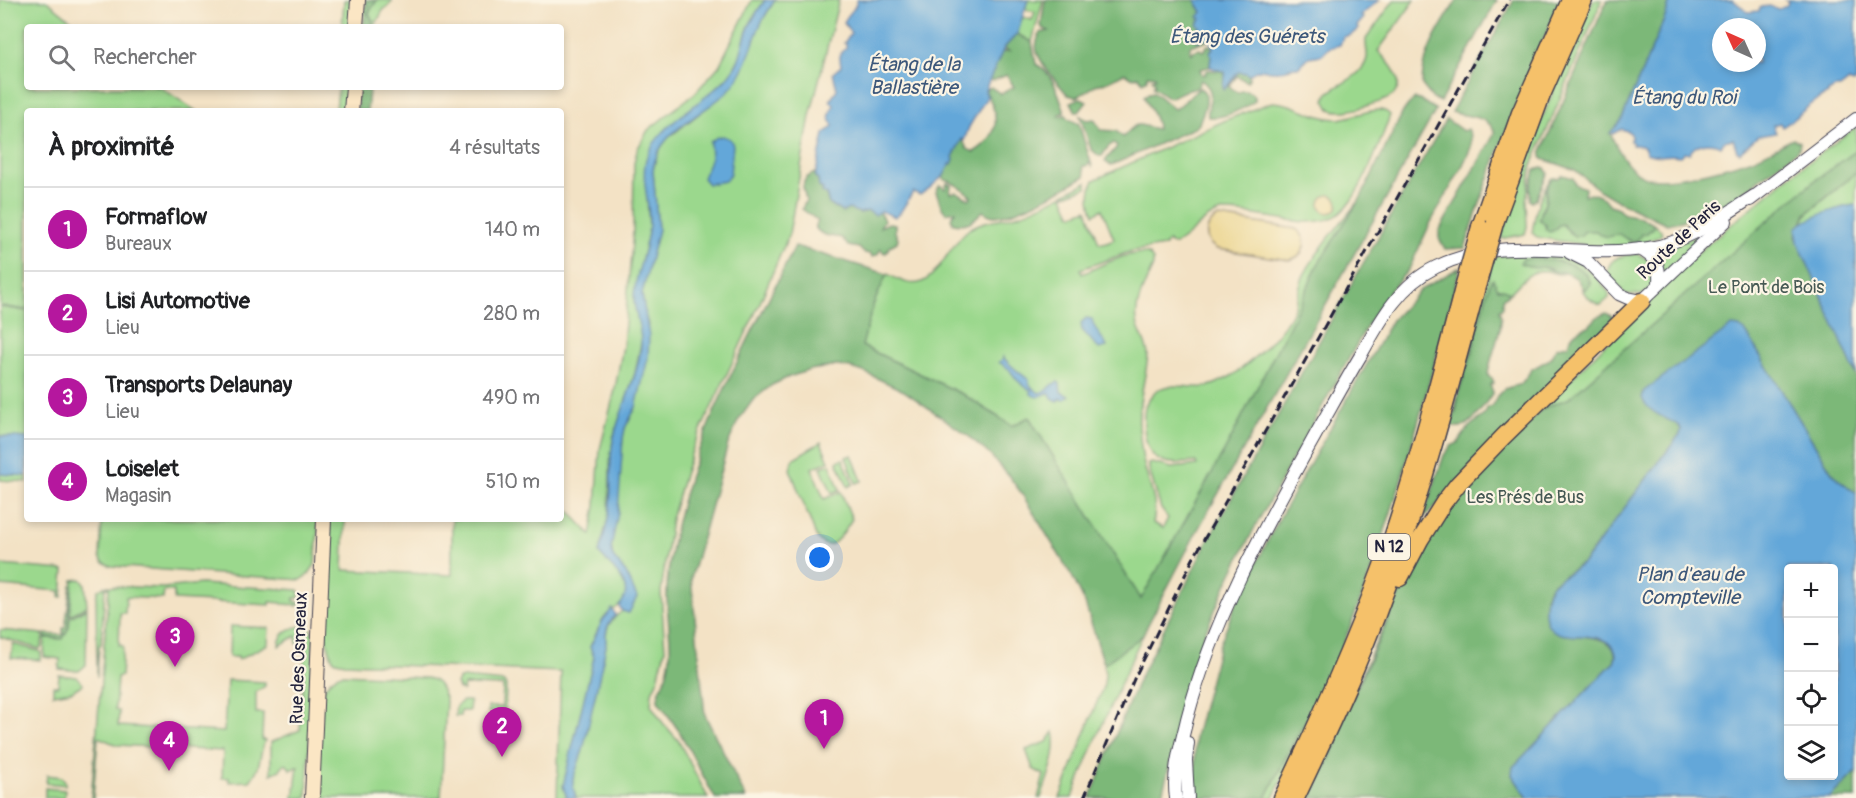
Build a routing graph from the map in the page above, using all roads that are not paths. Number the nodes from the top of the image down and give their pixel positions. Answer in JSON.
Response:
{"nodes":[{"id":1,"x":358,"y":0,"type":"edge"},
{"id":2,"x":1570,"y":0,"type":"edge"},
{"id":3,"x":1584,"y":0,"type":"edge"},
{"id":4,"x":356,"y":24,"type":"edge"},
{"id":5,"x":353,"y":90,"type":"edge"},
{"id":6,"x":351,"y":108,"type":"edge"},
{"id":7,"x":1856,"y":119,"type":"edge"},
{"id":8,"x":1754,"y":196,"type":"junction"},
{"id":9,"x":1488,"y":225,"type":"junction"},
{"id":10,"x":1562,"y":249,"type":"junction"},
{"id":11,"x":1640,"y":249,"type":"junction"},
{"id":12,"x":1619,"y":251,"type":"junction"},
{"id":13,"x":1602,"y":275,"type":"junction"},
{"id":14,"x":1659,"y":283,"type":"junction"},
{"id":15,"x":1471,"y":284,"type":"junction"},
{"id":16,"x":1642,"y":301,"type":"junction"},
{"id":17,"x":324,"y":522,"type":"edge"},
{"id":18,"x":1386,"y":592,"type":"junction"},
{"id":19,"x":1216,"y":631,"type":"junction"},
{"id":20,"x":312,"y":798,"type":"edge"},
{"id":21,"x":1176,"y":798,"type":"edge"},
{"id":22,"x":1188,"y":798,"type":"edge"},
{"id":23,"x":1282,"y":798,"type":"edge"},
{"id":24,"x":1296,"y":798,"type":"edge"}],
"edges":[{"from":1,"to":4,"type":"main road"},
{"from":2,"to":9,"type":"highway","number":"N 12"},
{"from":3,"to":9,"type":"highway","number":"N 12"},
{"from":5,"to":6,"type":"main road"},
{"from":7,"to":8,"type":"street","name":"Route de Paris"},
{"from":8,"to":11,"type":"street","name":"Route de Paris"},
{"from":8,"to":14,"type":"street","name":"Route de Paris"},
{"from":9,"to":15,"type":"highway","number":"N 12","bridge":true},
{"from":10,"to":12,"type":"street","name":"Route de Paris"},
{"from":10,"to":13,"type":"street","name":"Route de Paris"},
{"from":10,"to":19,"type":"street"},
{"from":11,"to":12,"type":"street","name":"Route de Paris"},
{"from":11,"to":14,"type":"street"},
{"from":12,"to":13,"type":"street"},
{"from":13,"to":16,"type":"street","name":"Route de Paris"},
{"from":14,"to":16,"type":"street","name":"Route de Paris"},
{"from":15,"to":18,"type":"highway","number":"N 12"},
{"from":15,"to":23,"type":"highway","number":"N 12"},
{"from":16,"to":18,"type":"highway"},
{"from":17,"to":20,"type":"main road","name":"Rue des Osmeaux"},
{"from":18,"to":24,"type":"highway","number":"N 12"},
{"from":19,"to":21,"type":"street"},
{"from":19,"to":22,"type":"street"}]}
